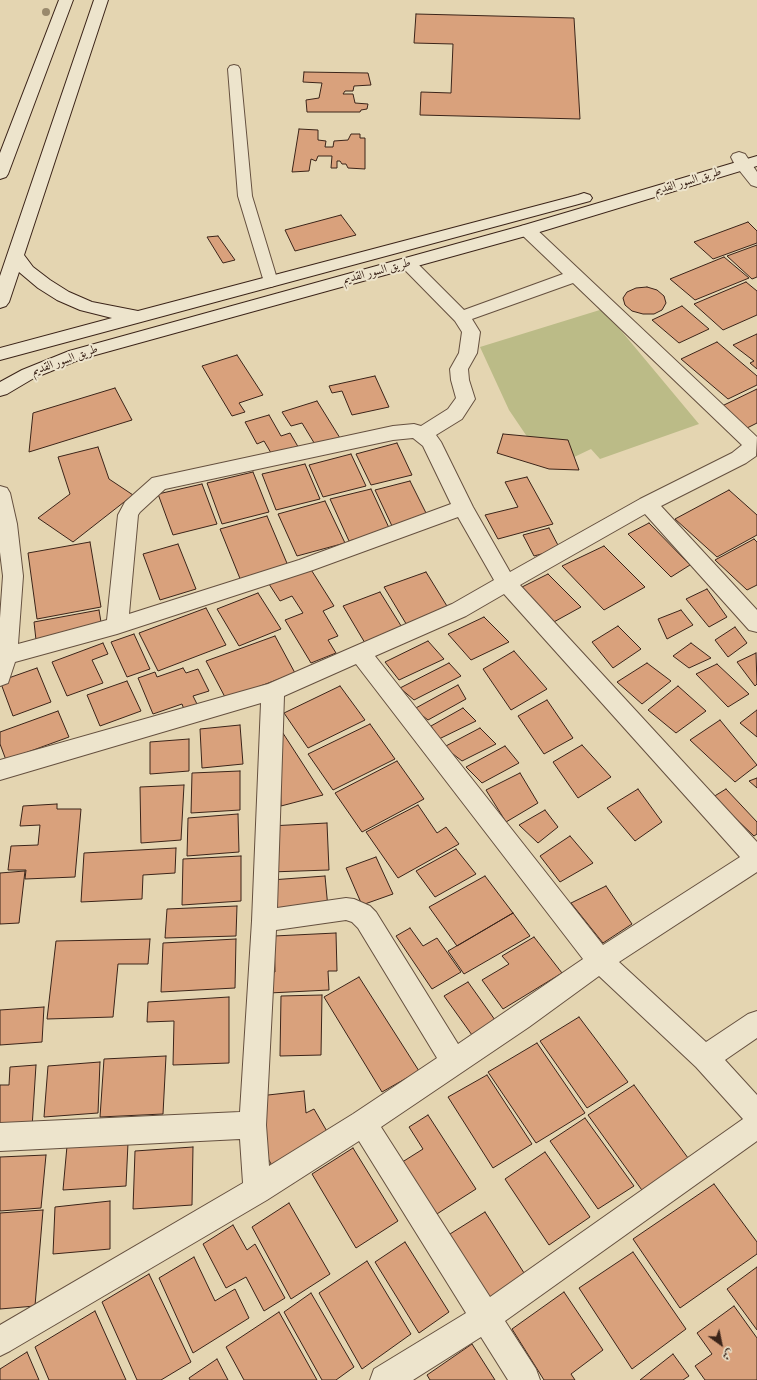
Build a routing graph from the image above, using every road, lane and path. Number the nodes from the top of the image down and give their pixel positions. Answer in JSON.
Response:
{"nodes":[{"id":1,"x":66,"y":0,"type":"edge"},
{"id":2,"x":101,"y":0,"type":"edge"},
{"id":3,"x":234,"y":69,"type":"dead end"},
{"id":4,"x":757,"y":151,"type":"edge"},
{"id":5,"x":747,"y":161,"type":"edge"},
{"id":6,"x":0,"y":174,"type":"edge"},
{"id":7,"x":757,"y":182,"type":"edge"},
{"id":8,"x":527,"y":230,"type":"junction"},
{"id":9,"x":16,"y":256,"type":"junction"},
{"id":10,"x":408,"y":264,"type":"junction"},
{"id":11,"x":575,"y":276,"type":"junction"},
{"id":12,"x":271,"y":282,"type":"junction"},
{"id":13,"x":0,"y":302,"type":"edge"},
{"id":14,"x":141,"y":317,"type":"junction"},
{"id":15,"x":461,"y":317,"type":"junction"},
{"id":16,"x":0,"y":354,"type":"edge"},
{"id":17,"x":0,"y":390,"type":"edge"},
{"id":18,"x":423,"y":434,"type":"junction"},
{"id":19,"x":751,"y":434,"type":"edge"},
{"id":20,"x":0,"y":493,"type":"edge"},
{"id":21,"x":647,"y":504,"type":"junction"},
{"id":22,"x":463,"y":508,"type":"junction"},
{"id":23,"x":506,"y":583,"type":"junction"},
{"id":24,"x":757,"y":624,"type":"edge"},
{"id":25,"x":118,"y":626,"type":"junction"},
{"id":26,"x":360,"y":653,"type":"junction"},
{"id":27,"x":6,"y":656,"type":"junction"},
{"id":28,"x":0,"y":677,"type":"edge"},
{"id":29,"x":273,"y":691,"type":"junction"},
{"id":30,"x":0,"y":770,"type":"edge"},
{"id":31,"x":757,"y":859,"type":"edge"},
{"id":32,"x":264,"y":921,"type":"junction"},
{"id":33,"x":600,"y":961,"type":"junction"},
{"id":34,"x":757,"y":1022,"type":"edge"},
{"id":35,"x":705,"y":1058,"type":"junction"},
{"id":36,"x":454,"y":1062,"type":"junction"},
{"id":37,"x":757,"y":1114,"type":"edge"},
{"id":38,"x":363,"y":1123,"type":"junction"},
{"id":39,"x":253,"y":1125,"type":"junction"},
{"id":40,"x":757,"y":1125,"type":"edge"},
{"id":41,"x":0,"y":1137,"type":"edge"},
{"id":42,"x":257,"y":1190,"type":"junction"},
{"id":43,"x":485,"y":1318,"type":"junction"},
{"id":44,"x":0,"y":1341,"type":"edge"},
{"id":45,"x":385,"y":1380,"type":"edge"},
{"id":46,"x":525,"y":1380,"type":"edge"}],
"edges":[{"from":1,"to":6,"type":"street"},
{"from":2,"to":9,"type":"street"},
{"from":3,"to":12,"type":"lane"},
{"from":4,"to":5,"type":"street","name":"طريق السور القديم"},
{"from":5,"to":7,"type":"street"},
{"from":5,"to":8,"type":"street","name":"طريق السور القديم"},
{"from":5,"to":12,"type":"street","name":"طريق السور القديم"},
{"from":8,"to":10,"type":"street","name":"طريق السور القديم"},
{"from":8,"to":11,"type":"street"},
{"from":9,"to":13,"type":"street"},
{"from":9,"to":14,"type":"street"},
{"from":10,"to":15,"type":"street"},
{"from":10,"to":17,"type":"street","name":"طريق السور القديم"},
{"from":11,"to":15,"type":"street"},
{"from":11,"to":19,"type":"street"},
{"from":12,"to":14,"type":"street","name":"طريق السور القديم"},
{"from":14,"to":16,"type":"street","name":"طريق السور القديم"},
{"from":15,"to":18,"type":"street"},
{"from":18,"to":22,"type":"street"},
{"from":18,"to":25,"type":"street"},
{"from":19,"to":21,"type":"street"},
{"from":20,"to":27,"type":"street"},
{"from":21,"to":23,"type":"street"},
{"from":21,"to":24,"type":"street"},
{"from":22,"to":23,"type":"street"},
{"from":22,"to":25,"type":"street"},
{"from":23,"to":26,"type":"street"},
{"from":23,"to":31,"type":"street"},
{"from":25,"to":27,"type":"street"},
{"from":26,"to":29,"type":"street"},
{"from":26,"to":33,"type":"street"},
{"from":27,"to":28,"type":"street"},
{"from":29,"to":30,"type":"street"},
{"from":29,"to":32,"type":"street"},
{"from":31,"to":33,"type":"street"},
{"from":32,"to":36,"type":"street"},
{"from":32,"to":39,"type":"street"},
{"from":33,"to":35,"type":"street"},
{"from":33,"to":36,"type":"street"},
{"from":34,"to":35,"type":"street"},
{"from":35,"to":37,"type":"street"},
{"from":36,"to":38,"type":"street"},
{"from":38,"to":42,"type":"street"},
{"from":38,"to":43,"type":"street"},
{"from":39,"to":41,"type":"street"},
{"from":39,"to":42,"type":"street"},
{"from":40,"to":43,"type":"street"},
{"from":42,"to":44,"type":"street"},
{"from":43,"to":45,"type":"street"},
{"from":43,"to":46,"type":"street"}]}
